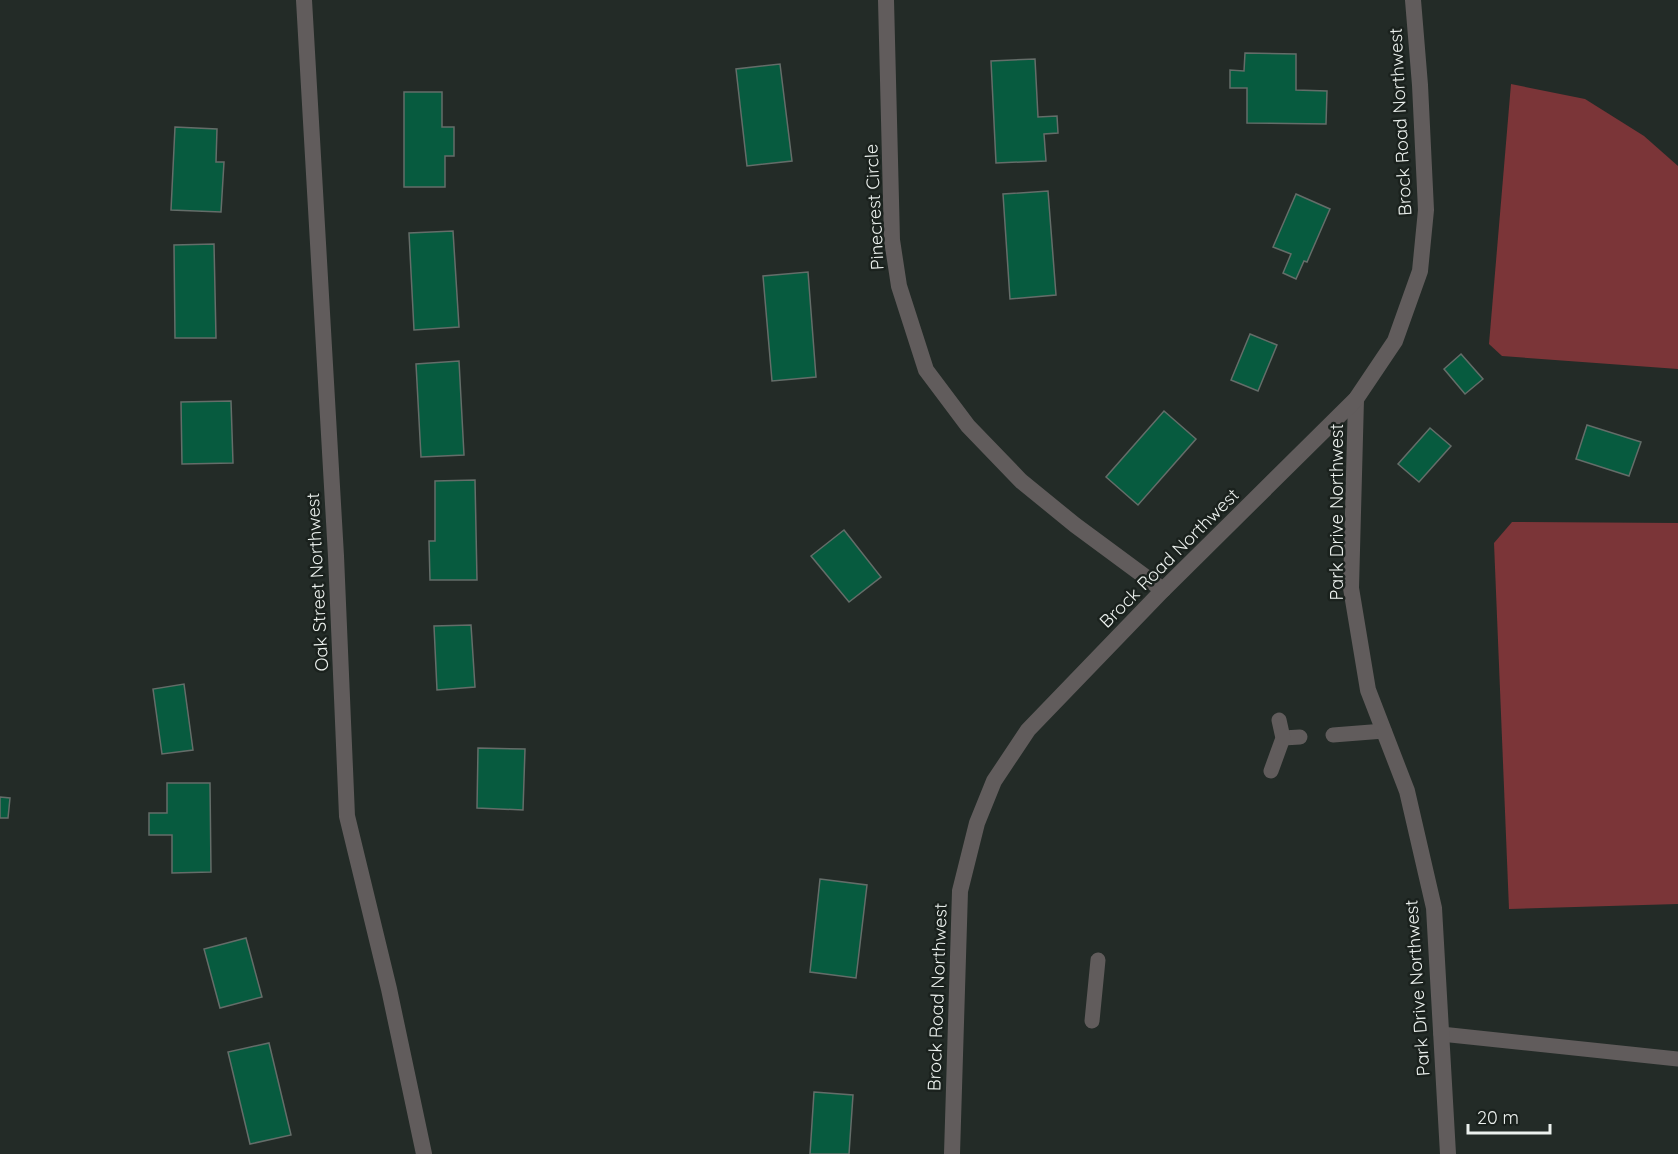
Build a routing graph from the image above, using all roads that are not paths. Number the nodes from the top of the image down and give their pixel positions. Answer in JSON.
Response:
{"nodes":[{"id":1,"x":304,"y":0,"type":"edge"},
{"id":2,"x":886,"y":0,"type":"edge"},
{"id":3,"x":1413,"y":0,"type":"edge"},
{"id":4,"x":1356,"y":399,"type":"junction"},
{"id":5,"x":1163,"y":590,"type":"junction"},
{"id":6,"x":1279,"y":720,"type":"dead end"},
{"id":7,"x":1384,"y":731,"type":"junction"},
{"id":8,"x":1333,"y":735,"type":"dead end"},
{"id":9,"x":1299,"y":737,"type":"dead end"},
{"id":10,"x":1283,"y":738,"type":"junction"},
{"id":11,"x":1272,"y":771,"type":"dead end"},
{"id":12,"x":1098,"y":960,"type":"dead end"},
{"id":13,"x":1092,"y":1021,"type":"dead end"},
{"id":14,"x":1441,"y":1034,"type":"junction"},
{"id":15,"x":1678,"y":1059,"type":"edge"},
{"id":16,"x":424,"y":1154,"type":"edge"},
{"id":17,"x":952,"y":1154,"type":"edge"},
{"id":18,"x":1448,"y":1154,"type":"edge"}],
"edges":[{"from":1,"to":16,"type":"street","name":"Oak Street Northwest"},
{"from":2,"to":5,"type":"street","name":"Pinecrest Circle"},
{"from":3,"to":4,"type":"street","name":"Brock Road Northwest"},
{"from":4,"to":5,"type":"street","name":"Brock Road Northwest"},
{"from":4,"to":7,"type":"street","name":"Park Drive Northwest"},
{"from":5,"to":17,"type":"street","name":"Brock Road Northwest"},
{"from":6,"to":10,"type":"lane"},
{"from":7,"to":8,"type":"lane"},
{"from":7,"to":14,"type":"street","name":"Park Drive Northwest"},
{"from":9,"to":10,"type":"lane"},
{"from":10,"to":11,"type":"lane"},
{"from":12,"to":13,"type":"lane"},
{"from":14,"to":15,"type":"lane"},
{"from":14,"to":18,"type":"street","name":"Park Drive Northwest"}]}
